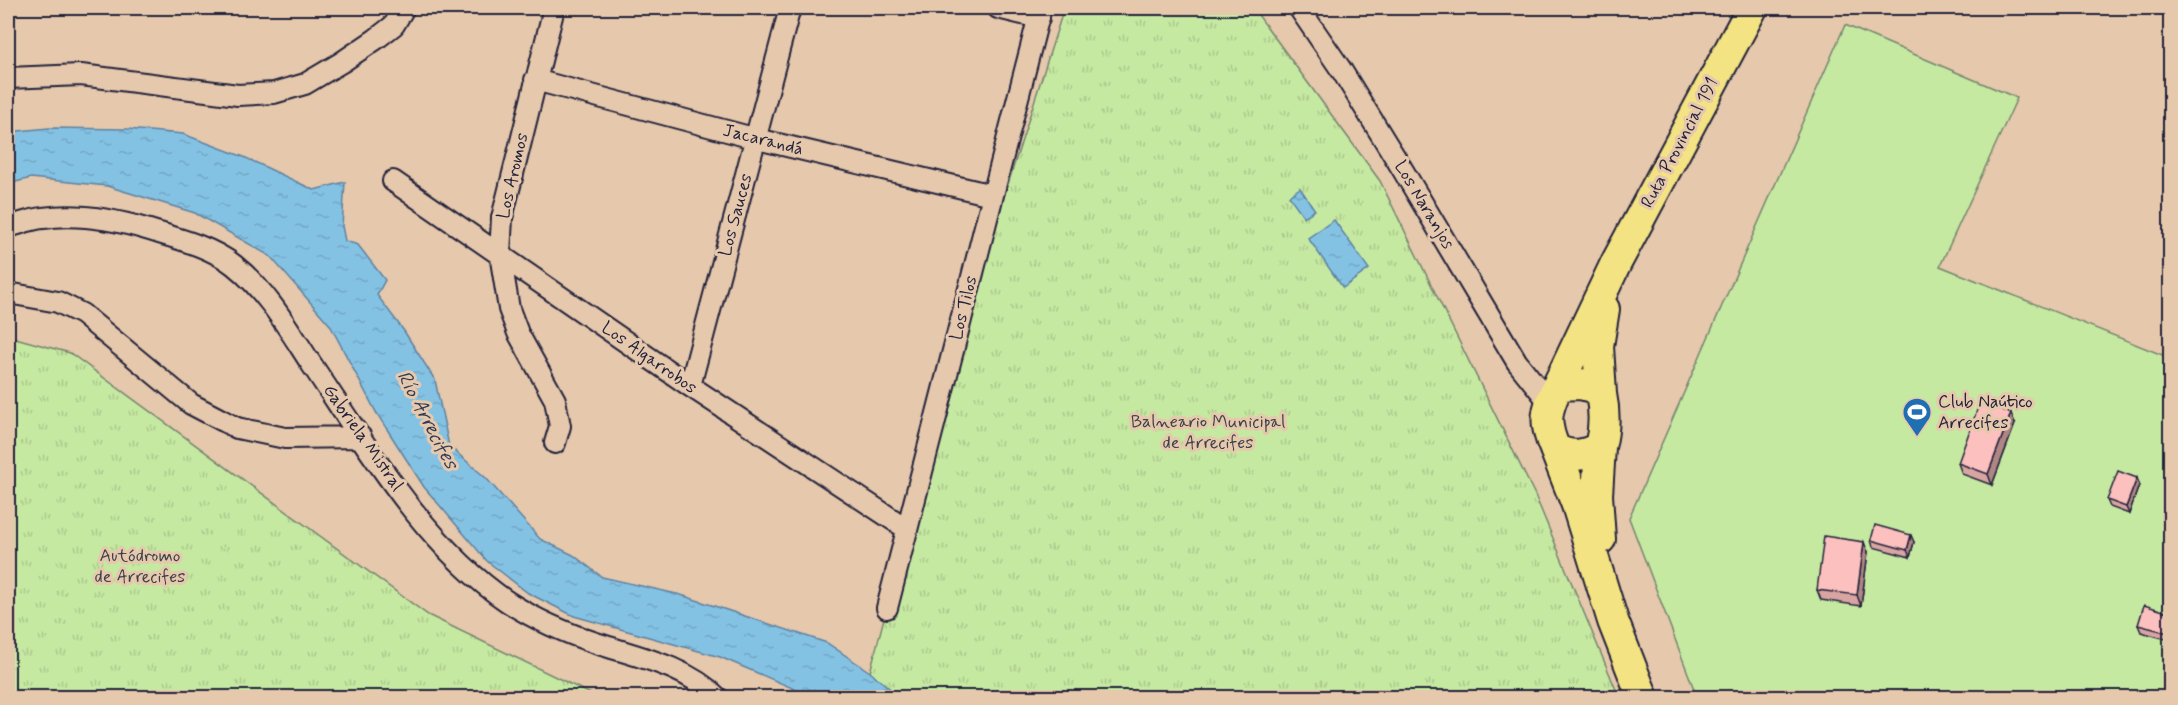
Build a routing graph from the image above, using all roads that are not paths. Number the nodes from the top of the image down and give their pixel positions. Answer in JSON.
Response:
{"nodes":[{"id":1,"x":404,"y":8,"type":"edge"},
{"id":2,"x":554,"y":8,"type":"edge"},
{"id":3,"x":790,"y":8,"type":"edge"},
{"id":4,"x":998,"y":8,"type":"edge"},
{"id":5,"x":1299,"y":8,"type":"edge"},
{"id":6,"x":1752,"y":8,"type":"edge"},
{"id":7,"x":1040,"y":13,"type":"edge"},
{"id":8,"x":8,"y":78,"type":"edge"},
{"id":9,"x":535,"y":80,"type":"junction"},
{"id":10,"x":756,"y":139,"type":"junction"},
{"id":11,"x":393,"y":181,"type":"dead end"},
{"id":12,"x":992,"y":195,"type":"junction"},
{"id":13,"x":8,"y":227,"type":"edge"},
{"id":14,"x":500,"y":254,"type":"junction"},
{"id":15,"x":1608,"y":279,"type":"junction"},
{"id":16,"x":8,"y":292,"type":"edge"},
{"id":17,"x":690,"y":386,"type":"junction"},
{"id":18,"x":1553,"y":394,"type":"junction"},
{"id":19,"x":1601,"y":394,"type":"junction"},
{"id":20,"x":361,"y":437,"type":"junction"},
{"id":21,"x":555,"y":443,"type":"dead end"},
{"id":22,"x":1600,"y":447,"type":"junction"},
{"id":23,"x":1555,"y":449,"type":"junction"},
{"id":24,"x":907,"y":529,"type":"junction"},
{"id":25,"x":887,"y":608,"type":"dead end"},
{"id":26,"x":1613,"y":621,"type":"junction"},
{"id":27,"x":718,"y":698,"type":"edge"},
{"id":28,"x":1642,"y":698,"type":"edge"}],
"edges":[{"from":1,"to":8,"type":"street"},
{"from":2,"to":9,"type":"street","name":"Los Aromos"},
{"from":3,"to":10,"type":"street","name":"Los Sauces"},
{"from":4,"to":7,"type":"street"},
{"from":5,"to":18,"type":"street","name":"Los Naranjos"},
{"from":6,"to":15,"type":"main road","name":"Ruta Provincial 191"},
{"from":7,"to":12,"type":"street","name":"Los Tilos"},
{"from":9,"to":10,"type":"street","name":"Jacarandá"},
{"from":9,"to":14,"type":"street","name":"Los Aromos"},
{"from":10,"to":12,"type":"street","name":"Jacarandá"},
{"from":10,"to":17,"type":"street","name":"Los Sauces"},
{"from":11,"to":14,"type":"street","name":"Los Algarrobos"},
{"from":12,"to":24,"type":"street","name":"Los Tilos"},
{"from":13,"to":20,"type":"street","name":"Gabriela Mistral"},
{"from":14,"to":17,"type":"street","name":"Los Algarrobos"},
{"from":14,"to":21,"type":"street","name":"Los Aromos"},
{"from":15,"to":18,"type":"main road","name":"Ruta Provincial 191"},
{"from":15,"to":19,"type":"main road","name":"Ruta Provincial 191"},
{"from":16,"to":20,"type":"street"},
{"from":17,"to":24,"type":"street","name":"Los Algarrobos"},
{"from":18,"to":19,"type":"main road"},
{"from":18,"to":23,"type":"main road"},
{"from":19,"to":22,"type":"main road"},
{"from":20,"to":27,"type":"street","name":"Gabriela Mistral"},
{"from":22,"to":23,"type":"main road"},
{"from":22,"to":26,"type":"main road"},
{"from":23,"to":26,"type":"main road"},
{"from":24,"to":25,"type":"street","name":"Los Tilos"},
{"from":26,"to":28,"type":"main road"}]}
